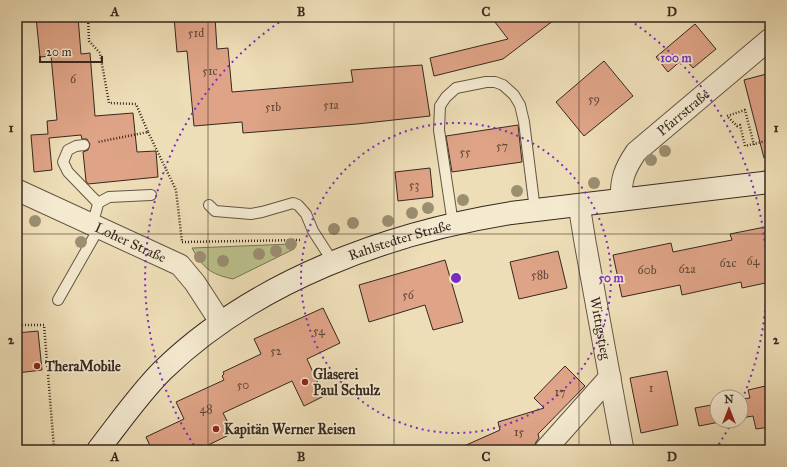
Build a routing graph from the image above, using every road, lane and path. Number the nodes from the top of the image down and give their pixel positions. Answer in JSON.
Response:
{"nodes":[{"id":1,"x":88,"y":17,"type":"edge"},
{"id":2,"x":770,"y":39,"type":"edge"},
{"id":3,"x":148,"y":132,"type":"junction"},
{"id":4,"x":770,"y":140,"type":"edge"},
{"id":5,"x":84,"y":145,"type":"joint"},
{"id":6,"x":754,"y":145,"type":"junction"},
{"id":7,"x":770,"y":182,"type":"edge"},
{"id":8,"x":17,"y":190,"type":"edge"},
{"id":9,"x":151,"y":195,"type":"dead end"},
{"id":10,"x":621,"y":200,"type":"junction"},
{"id":11,"x":98,"y":203,"type":"junction"},
{"id":12,"x":209,"y":205,"type":"dead end"},
{"id":13,"x":579,"y":205,"type":"junction"},
{"id":14,"x":535,"y":210,"type":"junction"},
{"id":15,"x":453,"y":224,"type":"junction"},
{"id":16,"x":96,"y":226,"type":"junction"},
{"id":17,"x":319,"y":240,"type":"junction"},
{"id":18,"x":175,"y":242,"type":"dead end"},
{"id":19,"x":182,"y":242,"type":"junction"},
{"id":20,"x":333,"y":262,"type":"junction"},
{"id":21,"x":58,"y":300,"type":"dead end"},
{"id":22,"x":17,"y":318,"type":"edge"},
{"id":23,"x":220,"y":322,"type":"junction"},
{"id":24,"x":610,"y":377,"type":"junction"},
{"id":25,"x":56,"y":450,"type":"edge"},
{"id":26,"x":98,"y":450,"type":"edge"},
{"id":27,"x":545,"y":450,"type":"edge"},
{"id":28,"x":624,"y":450,"type":"edge"}],
"edges":[{"from":1,"to":3,"type":"path"},
{"from":2,"to":10,"type":"street","name":"Pfarrstraße"},
{"from":3,"to":5,"type":"path"},
{"from":3,"to":19,"type":"path"},
{"from":4,"to":6,"type":"path"},
{"from":5,"to":11,"type":"lane"},
{"from":6,"to":6,"type":"path"},
{"from":7,"to":10,"type":"main road","name":"Rahlstedter Straße"},
{"from":8,"to":16,"type":"street","name":"Loher Straße"},
{"from":9,"to":11,"type":"lane"},
{"from":10,"to":13,"type":"main road","name":"Rahlstedter Straße"},
{"from":11,"to":16,"type":"lane"},
{"from":12,"to":17,"type":"lane"},
{"from":13,"to":14,"type":"main road","name":"Rahlstedter Straße"},
{"from":13,"to":24,"type":"street","name":"Wittigstieg"},
{"from":14,"to":15,"type":"main road","name":"Rahlstedter Straße"},
{"from":14,"to":15,"type":"lane"},
{"from":15,"to":20,"type":"main road","name":"Rahlstedter Straße"},
{"from":16,"to":21,"type":"lane"},
{"from":16,"to":23,"type":"street","name":"Loher Straße"},
{"from":17,"to":19,"type":"path"},
{"from":17,"to":20,"type":"lane"},
{"from":18,"to":19,"type":"path"},
{"from":20,"to":23,"type":"main road","name":"Rahlstedter Straße"},
{"from":22,"to":25,"type":"path"},
{"from":23,"to":26,"type":"main road","name":"Rahlstedter Straße"},
{"from":24,"to":27,"type":"street"},
{"from":24,"to":28,"type":"street","name":"Wittigstieg"}]}
